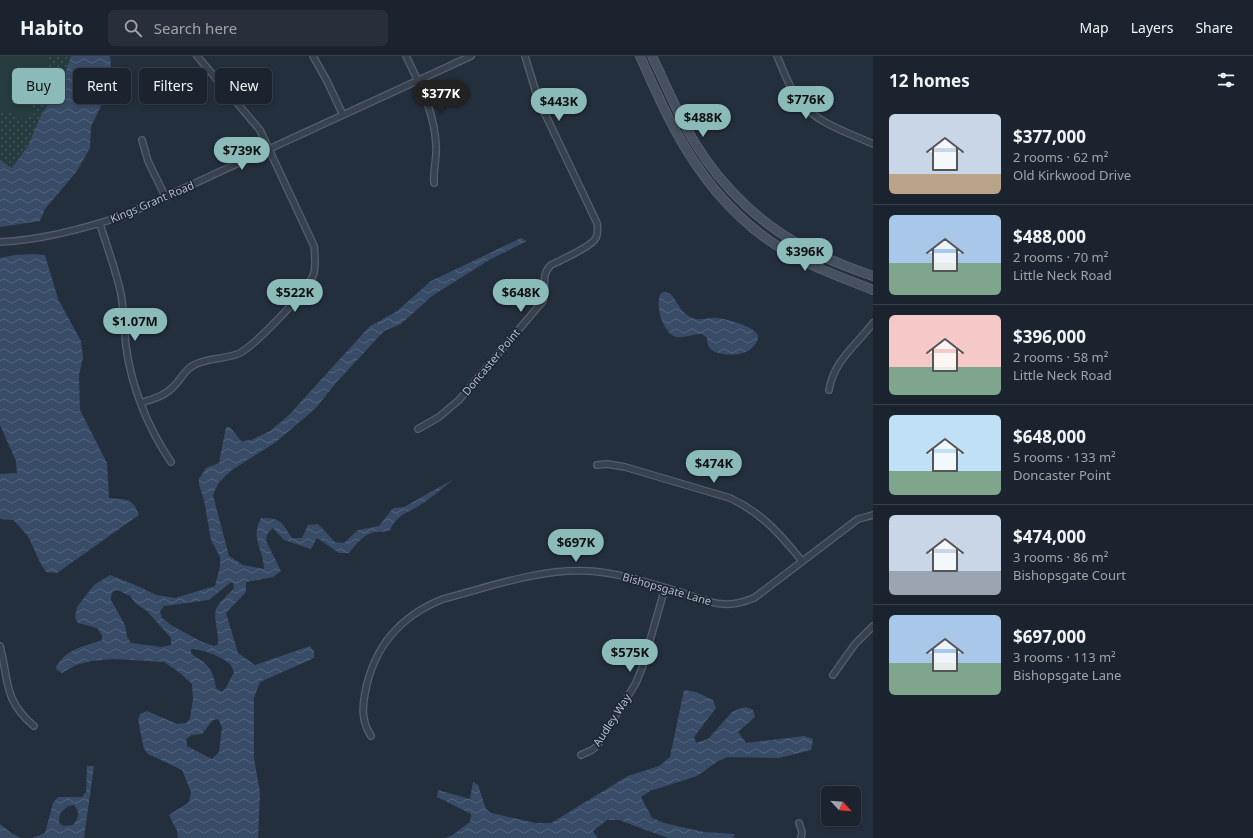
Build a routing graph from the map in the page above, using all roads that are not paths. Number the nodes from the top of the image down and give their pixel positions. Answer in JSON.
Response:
{"nodes":[{"id":1,"x":198,"y":56,"type":"edge"},
{"id":2,"x":313,"y":56,"type":"edge"},
{"id":3,"x":406,"y":56,"type":"edge"},
{"id":4,"x":471,"y":56,"type":"edge"},
{"id":5,"x":525,"y":56,"type":"edge"},
{"id":6,"x":640,"y":56,"type":"edge"},
{"id":7,"x":652,"y":56,"type":"edge"},
{"id":8,"x":777,"y":56,"type":"edge"},
{"id":9,"x":418,"y":80,"type":"junction"},
{"id":10,"x":343,"y":115,"type":"junction"},
{"id":11,"x":142,"y":140,"type":"dead end"},
{"id":12,"x":873,"y":144,"type":"edge"},
{"id":13,"x":269,"y":149,"type":"junction"},
{"id":14,"x":434,"y":183,"type":"dead end"},
{"id":15,"x":166,"y":198,"type":"junction"},
{"id":16,"x":100,"y":224,"type":"junction"},
{"id":17,"x":0,"y":242,"type":"edge"},
{"id":18,"x":873,"y":276,"type":"edge"},
{"id":19,"x":873,"y":290,"type":"edge"},
{"id":20,"x":873,"y":323,"type":"edge"},
{"id":21,"x":829,"y":390,"type":"dead end"},
{"id":22,"x":141,"y":403,"type":"junction"},
{"id":23,"x":418,"y":429,"type":"dead end"},
{"id":24,"x":171,"y":462,"type":"dead end"},
{"id":25,"x":598,"y":465,"type":"dead end"},
{"id":26,"x":873,"y":515,"type":"edge"},
{"id":27,"x":802,"y":561,"type":"junction"},
{"id":28,"x":665,"y":588,"type":"junction"},
{"id":29,"x":873,"y":626,"type":"edge"},
{"id":30,"x":0,"y":646,"type":"edge"},
{"id":31,"x":833,"y":675,"type":"dead end"},
{"id":32,"x":34,"y":726,"type":"dead end"},
{"id":33,"x":371,"y":736,"type":"dead end"},
{"id":34,"x":581,"y":755,"type":"dead end"},
{"id":35,"x":799,"y":823,"type":"dead end"},
{"id":36,"x":801,"y":838,"type":"edge"}],
"edges":[{"from":1,"to":13,"type":"street"},
{"from":2,"to":10,"type":"street"},
{"from":3,"to":9,"type":"street"},
{"from":4,"to":9,"type":"street","name":"Kings Grant Road"},
{"from":5,"to":23,"type":"street","name":"Doncaster Point"},
{"from":6,"to":19,"type":"street"},
{"from":7,"to":18,"type":"street"},
{"from":8,"to":12,"type":"street"},
{"from":9,"to":10,"type":"street","name":"Kings Grant Road"},
{"from":9,"to":14,"type":"street"},
{"from":10,"to":13,"type":"street","name":"Kings Grant Road"},
{"from":11,"to":15,"type":"street"},
{"from":13,"to":15,"type":"street","name":"Kings Grant Road"},
{"from":13,"to":22,"type":"street"},
{"from":15,"to":16,"type":"street","name":"Kings Grant Road"},
{"from":16,"to":17,"type":"street","name":"Kings Grant Road"},
{"from":16,"to":22,"type":"street"},
{"from":20,"to":21,"type":"street"},
{"from":22,"to":24,"type":"street"},
{"from":25,"to":27,"type":"street"},
{"from":26,"to":27,"type":"street","name":"Bishopsgate Lane"},
{"from":27,"to":28,"type":"street","name":"Bishopsgate Lane"},
{"from":28,"to":33,"type":"street","name":"Bishopsgate Lane"},
{"from":28,"to":34,"type":"street","name":"Audley Way"},
{"from":29,"to":31,"type":"street"},
{"from":30,"to":32,"type":"street"},
{"from":35,"to":36,"type":"street"}]}
